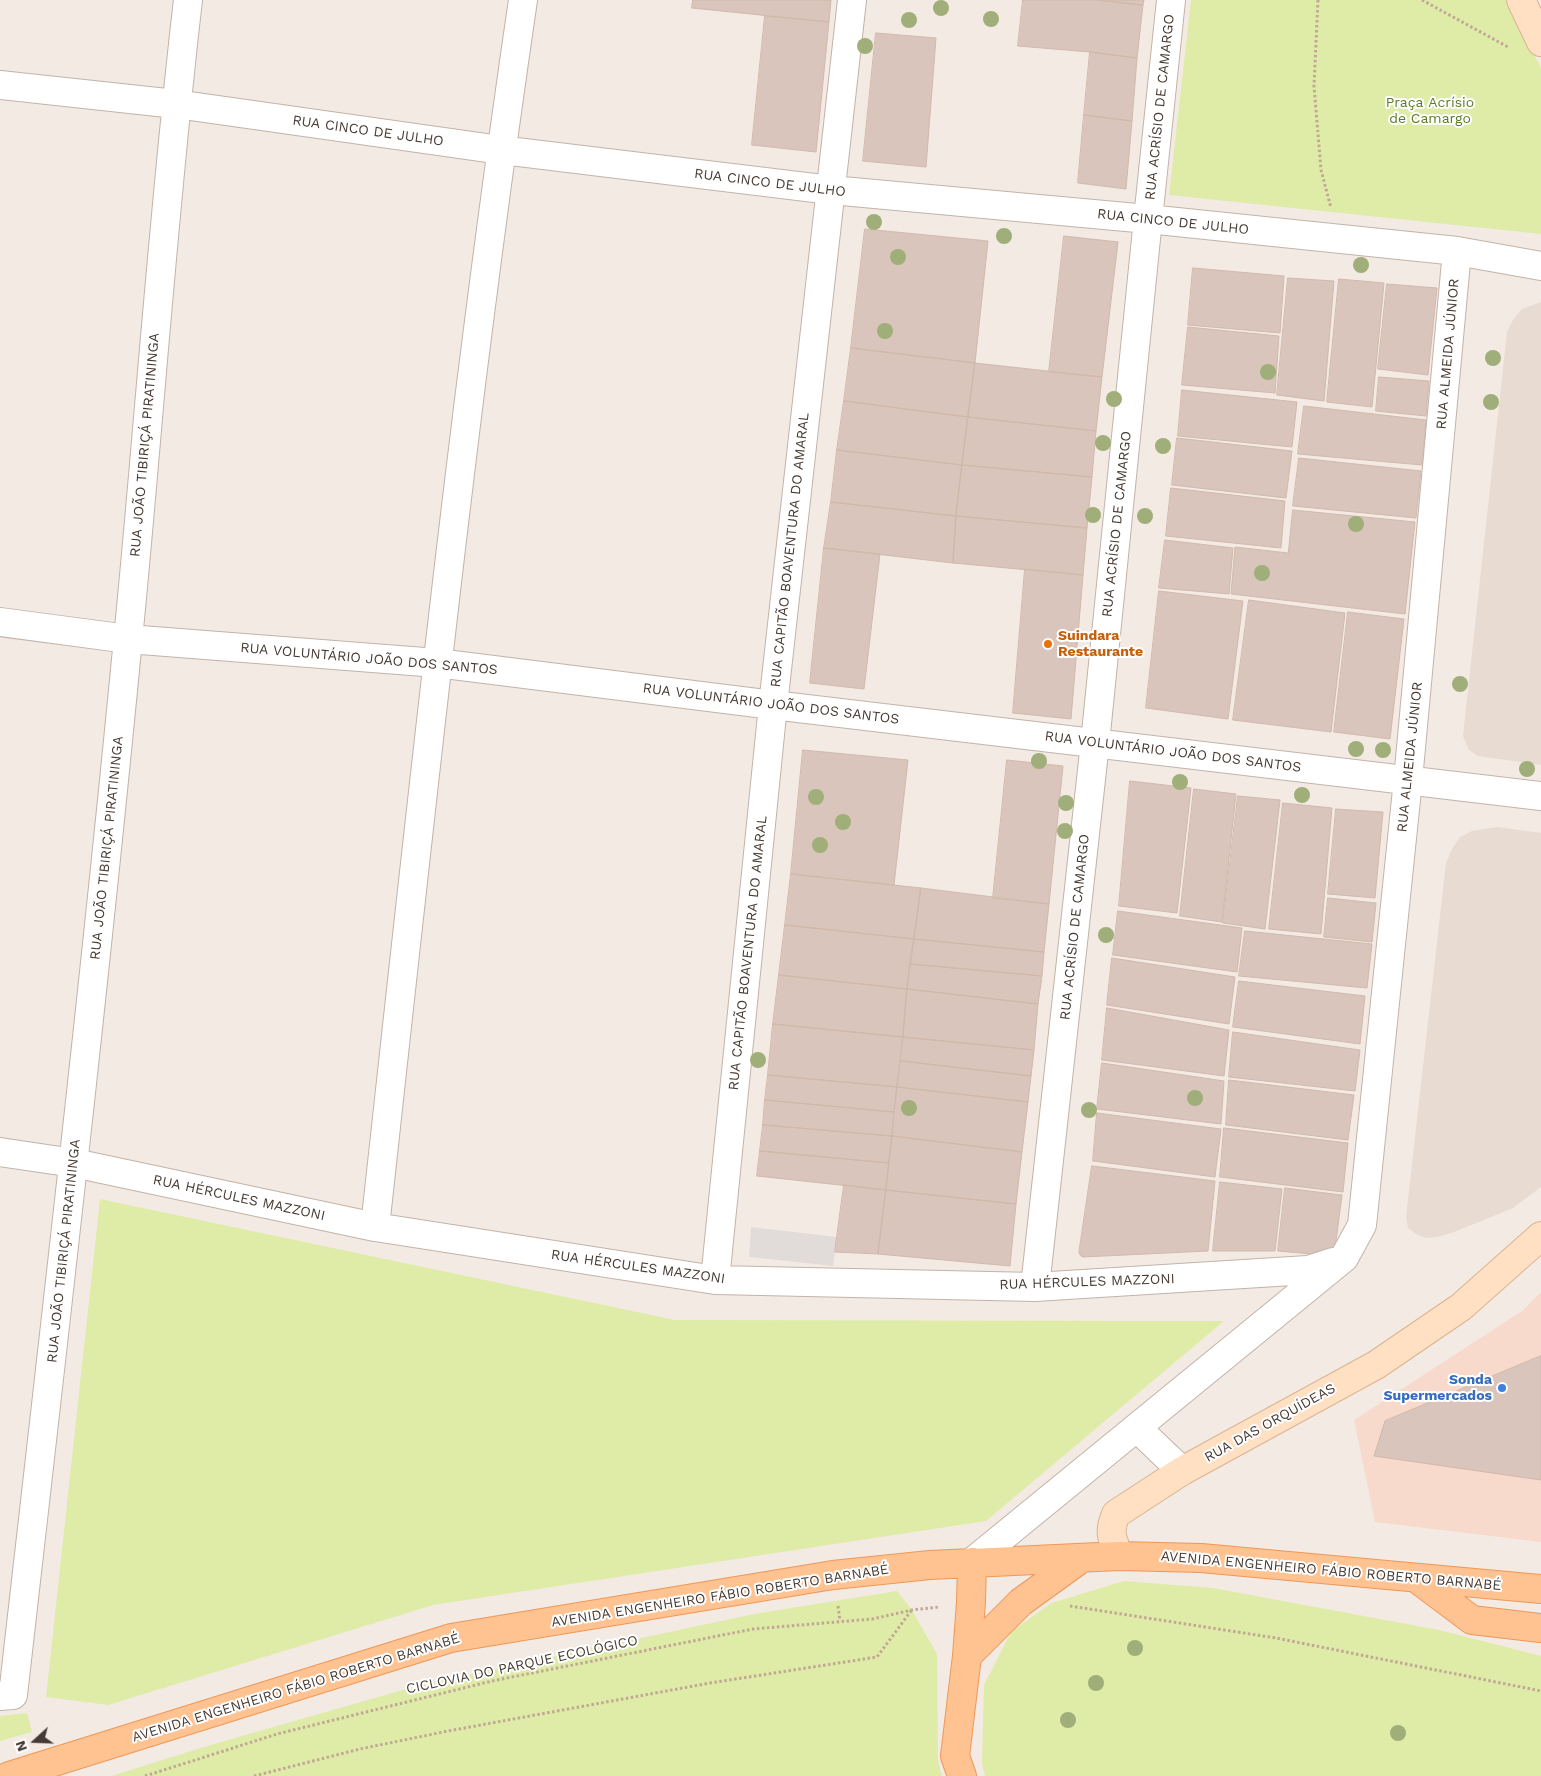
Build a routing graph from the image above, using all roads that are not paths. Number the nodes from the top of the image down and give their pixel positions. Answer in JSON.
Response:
{"nodes":[{"id":1,"x":188,"y":0,"type":"edge"},
{"id":2,"x":523,"y":0,"type":"edge"},
{"id":3,"x":852,"y":0,"type":"edge"},
{"id":4,"x":1171,"y":0,"type":"edge"},
{"id":5,"x":1521,"y":0,"type":"edge"},
{"id":6,"x":1541,"y":42,"type":"edge"},
{"id":7,"x":0,"y":85,"type":"edge"},
{"id":8,"x":176,"y":104,"type":"junction"},
{"id":9,"x":501,"y":150,"type":"junction"},
{"id":10,"x":831,"y":190,"type":"junction"},
{"id":11,"x":1148,"y":219,"type":"junction"},
{"id":12,"x":1457,"y":251,"type":"junction"},
{"id":13,"x":1541,"y":266,"type":"edge"},
{"id":14,"x":0,"y":622,"type":"edge"},
{"id":15,"x":128,"y":638,"type":"junction"},
{"id":16,"x":437,"y":663,"type":"junction"},
{"id":17,"x":773,"y":706,"type":"junction"},
{"id":18,"x":1095,"y":742,"type":"junction"},
{"id":19,"x":1408,"y":780,"type":"junction"},
{"id":20,"x":1541,"y":796,"type":"edge"},
{"id":21,"x":0,"y":1152,"type":"edge"},
{"id":22,"x":74,"y":1163,"type":"junction"},
{"id":23,"x":375,"y":1227,"type":"junction"},
{"id":24,"x":1541,"y":1236,"type":"edge"},
{"id":25,"x":1344,"y":1258,"type":"junction"},
{"id":26,"x":714,"y":1280,"type":"junction"},
{"id":27,"x":1035,"y":1287,"type":"junction"},
{"id":28,"x":1137,"y":1428,"type":"junction"},
{"id":29,"x":1182,"y":1472,"type":"junction"},
{"id":30,"x":1119,"y":1556,"type":"junction"},
{"id":31,"x":1082,"y":1558,"type":"junction"},
{"id":32,"x":972,"y":1562,"type":"junction"},
{"id":33,"x":1416,"y":1578,"type":"junction"},
{"id":34,"x":1541,"y":1588,"type":"edge"},
{"id":35,"x":1541,"y":1628,"type":"edge"},
{"id":36,"x":967,"y":1656,"type":"junction"},
{"id":37,"x":6,"y":1695,"type":"edge"},
{"id":38,"x":9,"y":1776,"type":"edge"},
{"id":39,"x":962,"y":1776,"type":"edge"}],
"edges":[{"from":1,"to":8,"type":"street","name":"RUA JOÃO TIBIRIÇÁ PIRATININGA"},
{"from":2,"to":9,"type":"street"},
{"from":3,"to":10,"type":"street","name":"RUA CAPITÃO BOAVENTURA DO AMARAL"},
{"from":4,"to":11,"type":"street","name":"RUA ACRÍSIO DE CAMARGO"},
{"from":5,"to":6,"type":"main road"},
{"from":7,"to":8,"type":"street","name":"RUA CINCO DE JULHO"},
{"from":8,"to":9,"type":"street","name":"RUA CINCO DE JULHO"},
{"from":8,"to":15,"type":"street","name":"RUA JOÃO TIBIRIÇÁ PIRATININGA"},
{"from":9,"to":10,"type":"street","name":"RUA CINCO DE JULHO"},
{"from":9,"to":16,"type":"street"},
{"from":10,"to":11,"type":"street","name":"RUA CINCO DE JULHO"},
{"from":10,"to":17,"type":"street","name":"RUA CAPITÃO BOAVENTURA DO AMARAL"},
{"from":11,"to":12,"type":"street","name":"RUA CINCO DE JULHO"},
{"from":11,"to":18,"type":"street","name":"RUA ACRÍSIO DE CAMARGO"},
{"from":12,"to":13,"type":"street","name":"RUA CINCO DE JULHO"},
{"from":12,"to":19,"type":"street","name":"RUA ALMEIDA JÚNIOR"},
{"from":14,"to":15,"type":"street","name":"RUA VOLUNTÁRIO JOÃO DOS SANTOS"},
{"from":15,"to":16,"type":"street","name":"RUA VOLUNTÁRIO JOÃO DOS SANTOS"},
{"from":15,"to":22,"type":"street","name":"RUA JOÃO TIBIRIÇÁ PIRATININGA"},
{"from":16,"to":17,"type":"street","name":"RUA VOLUNTÁRIO JOÃO DOS SANTOS"},
{"from":16,"to":23,"type":"street"},
{"from":17,"to":18,"type":"street","name":"RUA VOLUNTÁRIO JOÃO DOS SANTOS"},
{"from":17,"to":26,"type":"street","name":"RUA CAPITÃO BOAVENTURA DO AMARAL"},
{"from":18,"to":19,"type":"street","name":"RUA VOLUNTÁRIO JOÃO DOS SANTOS"},
{"from":18,"to":27,"type":"street","name":"RUA ACRÍSIO DE CAMARGO"},
{"from":19,"to":20,"type":"street","name":"RUA VOLUNTÁRIO JOÃO DOS SANTOS"},
{"from":19,"to":25,"type":"street","name":"RUA ALMEIDA JÚNIOR"},
{"from":21,"to":22,"type":"street","name":"RUA HÉRCULES MAZZONI"},
{"from":22,"to":23,"type":"street","name":"RUA HÉRCULES MAZZONI"},
{"from":22,"to":37,"type":"street","name":"RUA JOÃO TIBIRIÇÁ PIRATININGA"},
{"from":23,"to":26,"type":"street","name":"RUA HÉRCULES MAZZONI"},
{"from":24,"to":29,"type":"main road","name":"RUA DAS ORQUÍDEAS"},
{"from":25,"to":27,"type":"street","name":"RUA HÉRCULES MAZZONI"},
{"from":25,"to":28,"type":"street"},
{"from":26,"to":27,"type":"street","name":"RUA HÉRCULES MAZZONI"},
{"from":28,"to":29,"type":"street"},
{"from":28,"to":32,"type":"street"},
{"from":29,"to":30,"type":"main road","name":"RUA DAS ORQUÍDEAS"},
{"from":30,"to":31,"type":"main road","name":"AVENIDA ENGENHEIRO FÁBIO ROBERTO BARNABÉ"},
{"from":30,"to":33,"type":"main road","name":"AVENIDA ENGENHEIRO FÁBIO ROBERTO BARNABÉ"},
{"from":31,"to":32,"type":"main road","name":"AVENIDA ENGENHEIRO FÁBIO ROBERTO BARNABÉ"},
{"from":31,"to":36,"type":"main road"},
{"from":32,"to":36,"type":"main road"},
{"from":32,"to":38,"type":"main road","name":"AVENIDA ENGENHEIRO FÁBIO ROBERTO BARNABÉ"},
{"from":33,"to":34,"type":"main road","name":"AVENIDA ENGENHEIRO FÁBIO ROBERTO BARNABÉ"},
{"from":33,"to":35,"type":"main road"},
{"from":36,"to":39,"type":"main road"}]}
